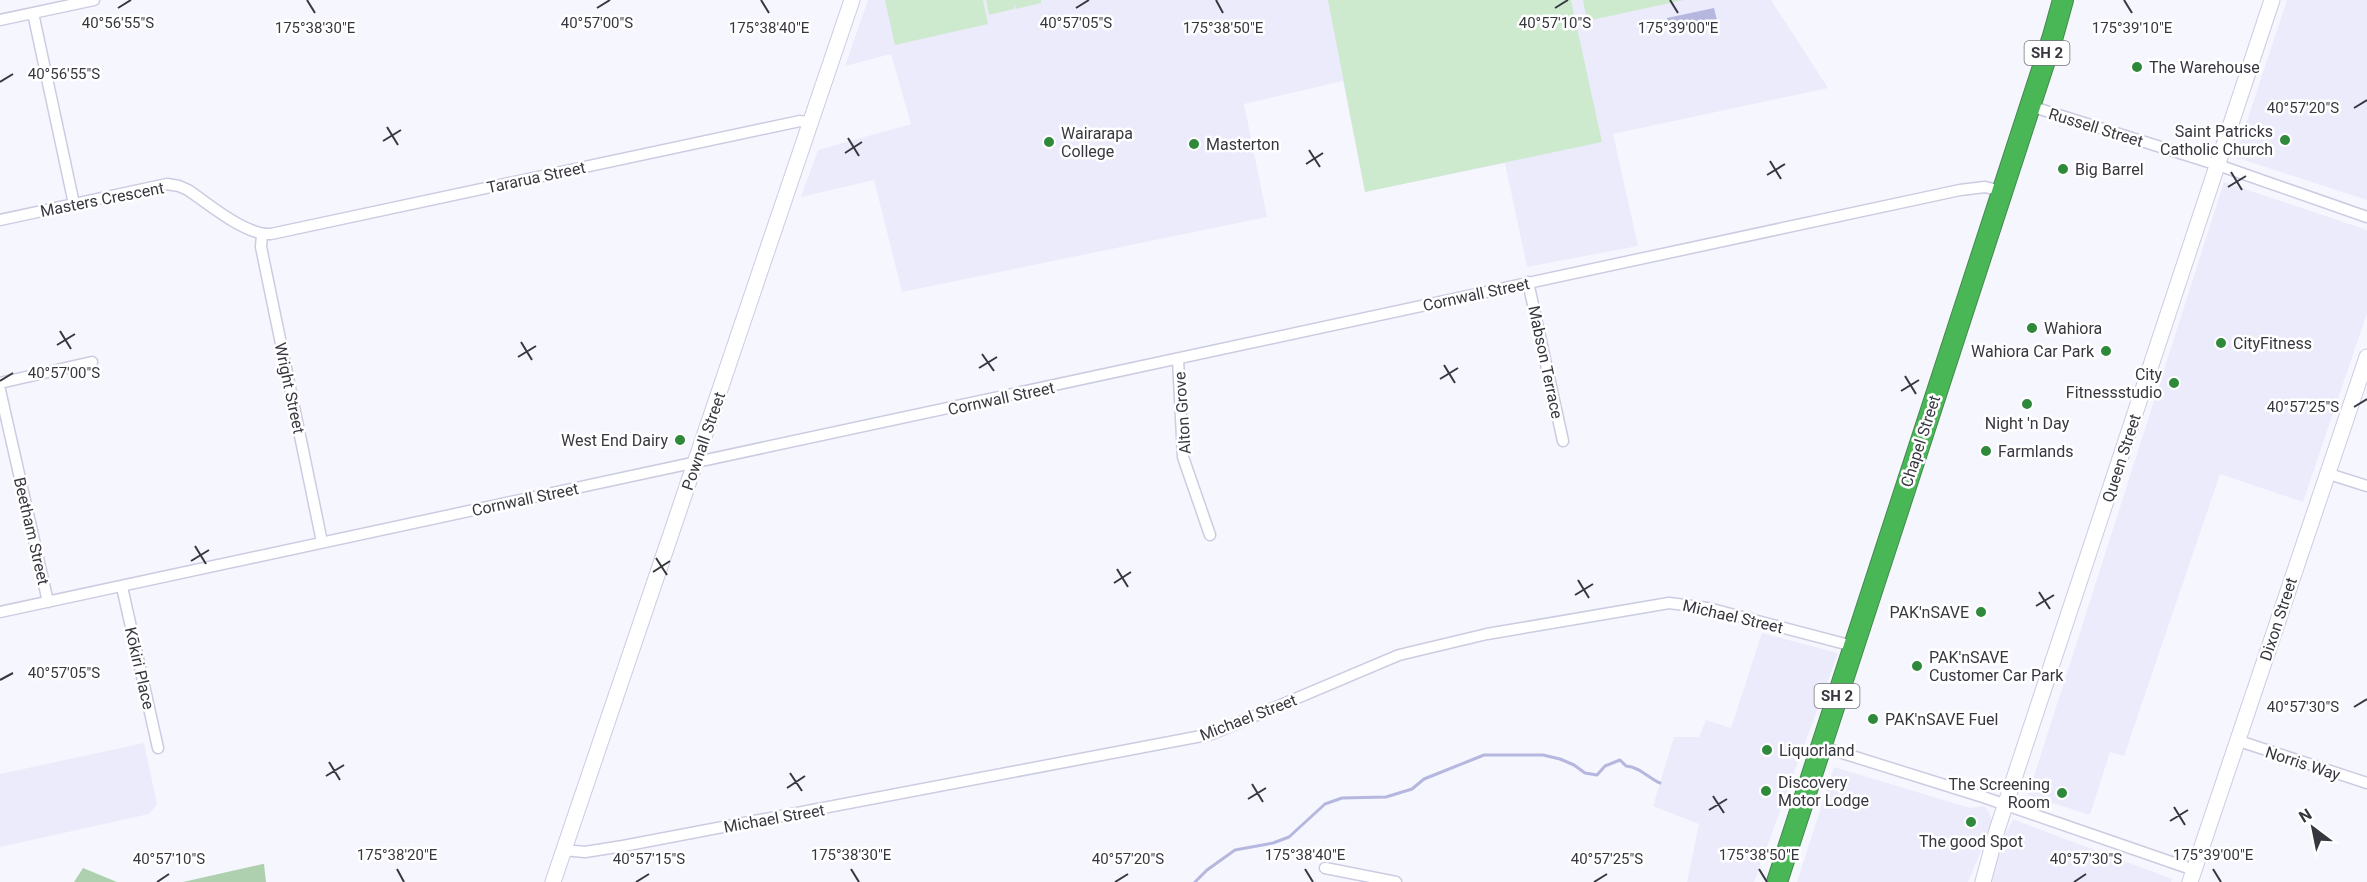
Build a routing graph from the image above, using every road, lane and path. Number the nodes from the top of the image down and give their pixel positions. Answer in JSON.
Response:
{"nodes":[{"id":1,"x":94,"y":0,"type":"edge"},
{"id":2,"x":852,"y":0,"type":"edge"},
{"id":3,"x":2063,"y":0,"type":"edge"},
{"id":4,"x":2272,"y":0,"type":"edge"},
{"id":5,"x":33,"y":13,"type":"junction"},
{"id":6,"x":0,"y":20,"type":"edge"},
{"id":7,"x":2030,"y":106,"type":"junction"},
{"id":8,"x":810,"y":123,"type":"junction"},
{"id":9,"x":2218,"y":165,"type":"junction"},
{"id":10,"x":2002,"y":191,"type":"junction"},
{"id":11,"x":74,"y":204,"type":"junction"},
{"id":12,"x":2367,"y":217,"type":"edge"},
{"id":13,"x":0,"y":220,"type":"edge"},
{"id":14,"x":262,"y":234,"type":"junction"},
{"id":15,"x":1528,"y":282,"type":"junction"},
{"id":16,"x":2367,"y":357,"type":"edge"},
{"id":17,"x":1178,"y":360,"type":"junction"},
{"id":18,"x":92,"y":362,"type":"dead end"},
{"id":19,"x":0,"y":383,"type":"edge"},
{"id":20,"x":0,"y":390,"type":"edge"},
{"id":21,"x":1563,"y":441,"type":"dead end"},
{"id":22,"x":696,"y":463,"type":"junction"},
{"id":23,"x":2329,"y":474,"type":"junction"},
{"id":24,"x":2367,"y":486,"type":"edge"},
{"id":25,"x":1210,"y":535,"type":"dead end"},
{"id":26,"x":322,"y":542,"type":"junction"},
{"id":27,"x":122,"y":587,"type":"junction"},
{"id":28,"x":48,"y":602,"type":"junction"},
{"id":29,"x":0,"y":612,"type":"edge"},
{"id":30,"x":1853,"y":646,"type":"junction"},
{"id":31,"x":2239,"y":741,"type":"junction"},
{"id":32,"x":1820,"y":746,"type":"junction"},
{"id":33,"x":158,"y":748,"type":"dead end"},
{"id":34,"x":2367,"y":783,"type":"edge"},
{"id":35,"x":2006,"y":805,"type":"junction"},
{"id":36,"x":563,"y":850,"type":"junction"},
{"id":37,"x":1325,"y":868,"type":"dead end"},
{"id":38,"x":2192,"y":876,"type":"edge"},
{"id":39,"x":553,"y":882,"type":"edge"},
{"id":40,"x":1396,"y":882,"type":"edge"},
{"id":41,"x":1777,"y":882,"type":"edge"},
{"id":42,"x":1983,"y":882,"type":"edge"}],
"edges":[{"from":1,"to":5,"type":"street"},
{"from":2,"to":8,"type":"street","name":"Pownall Street"},
{"from":3,"to":7,"type":"highway","name":"Chapel Street","number":"SH 2"},
{"from":4,"to":9,"type":"street","name":"Queen Street"},
{"from":5,"to":6,"type":"street"},
{"from":5,"to":11,"type":"street"},
{"from":7,"to":9,"type":"street","name":"Russell Street"},
{"from":7,"to":10,"type":"highway","name":"Chapel Street","number":"SH 2"},
{"from":8,"to":14,"type":"street","name":"Tararua Street"},
{"from":8,"to":22,"type":"street","name":"Pownall Street"},
{"from":9,"to":12,"type":"street","name":"Russell Street"},
{"from":9,"to":35,"type":"street","name":"Queen Street"},
{"from":10,"to":15,"type":"street","name":"Cornwall Street"},
{"from":10,"to":30,"type":"highway","name":"Chapel Street","number":"SH 2"},
{"from":11,"to":13,"type":"street","name":"Masters Crescent"},
{"from":11,"to":14,"type":"street","name":"Masters Crescent"},
{"from":14,"to":26,"type":"street","name":"Wright Street"},
{"from":15,"to":17,"type":"street","name":"Cornwall Street"},
{"from":15,"to":21,"type":"street","name":"Mabson Terrace"},
{"from":16,"to":23,"type":"street","name":"Dixon Street"},
{"from":17,"to":22,"type":"street","name":"Cornwall Street"},
{"from":17,"to":25,"type":"street","name":"Alton Grove"},
{"from":18,"to":19,"type":"street"},
{"from":20,"to":28,"type":"street","name":"Beetham Street"},
{"from":22,"to":26,"type":"street","name":"Cornwall Street"},
{"from":22,"to":36,"type":"street","name":"Pownall Street"},
{"from":23,"to":24,"type":"street"},
{"from":23,"to":31,"type":"street","name":"Dixon Street"},
{"from":26,"to":27,"type":"street","name":"Cornwall Street"},
{"from":27,"to":28,"type":"street","name":"Cornwall Street"},
{"from":27,"to":33,"type":"street","name":"Kōkiri Place"},
{"from":28,"to":29,"type":"street","name":"Cornwall Street"},
{"from":30,"to":32,"type":"highway","name":"Chapel Street","number":"SH 2"},
{"from":30,"to":36,"type":"street","name":"Michael Street"},
{"from":31,"to":34,"type":"street","name":"Norris Way"},
{"from":31,"to":38,"type":"street","name":"Dixon Street"},
{"from":32,"to":35,"type":"street"},
{"from":32,"to":41,"type":"highway","name":"Chapel Street","number":"SH 2"},
{"from":35,"to":38,"type":"street"},
{"from":35,"to":42,"type":"street","name":"Queen Street"},
{"from":36,"to":39,"type":"street","name":"Pownall Street"},
{"from":37,"to":40,"type":"street"}]}
